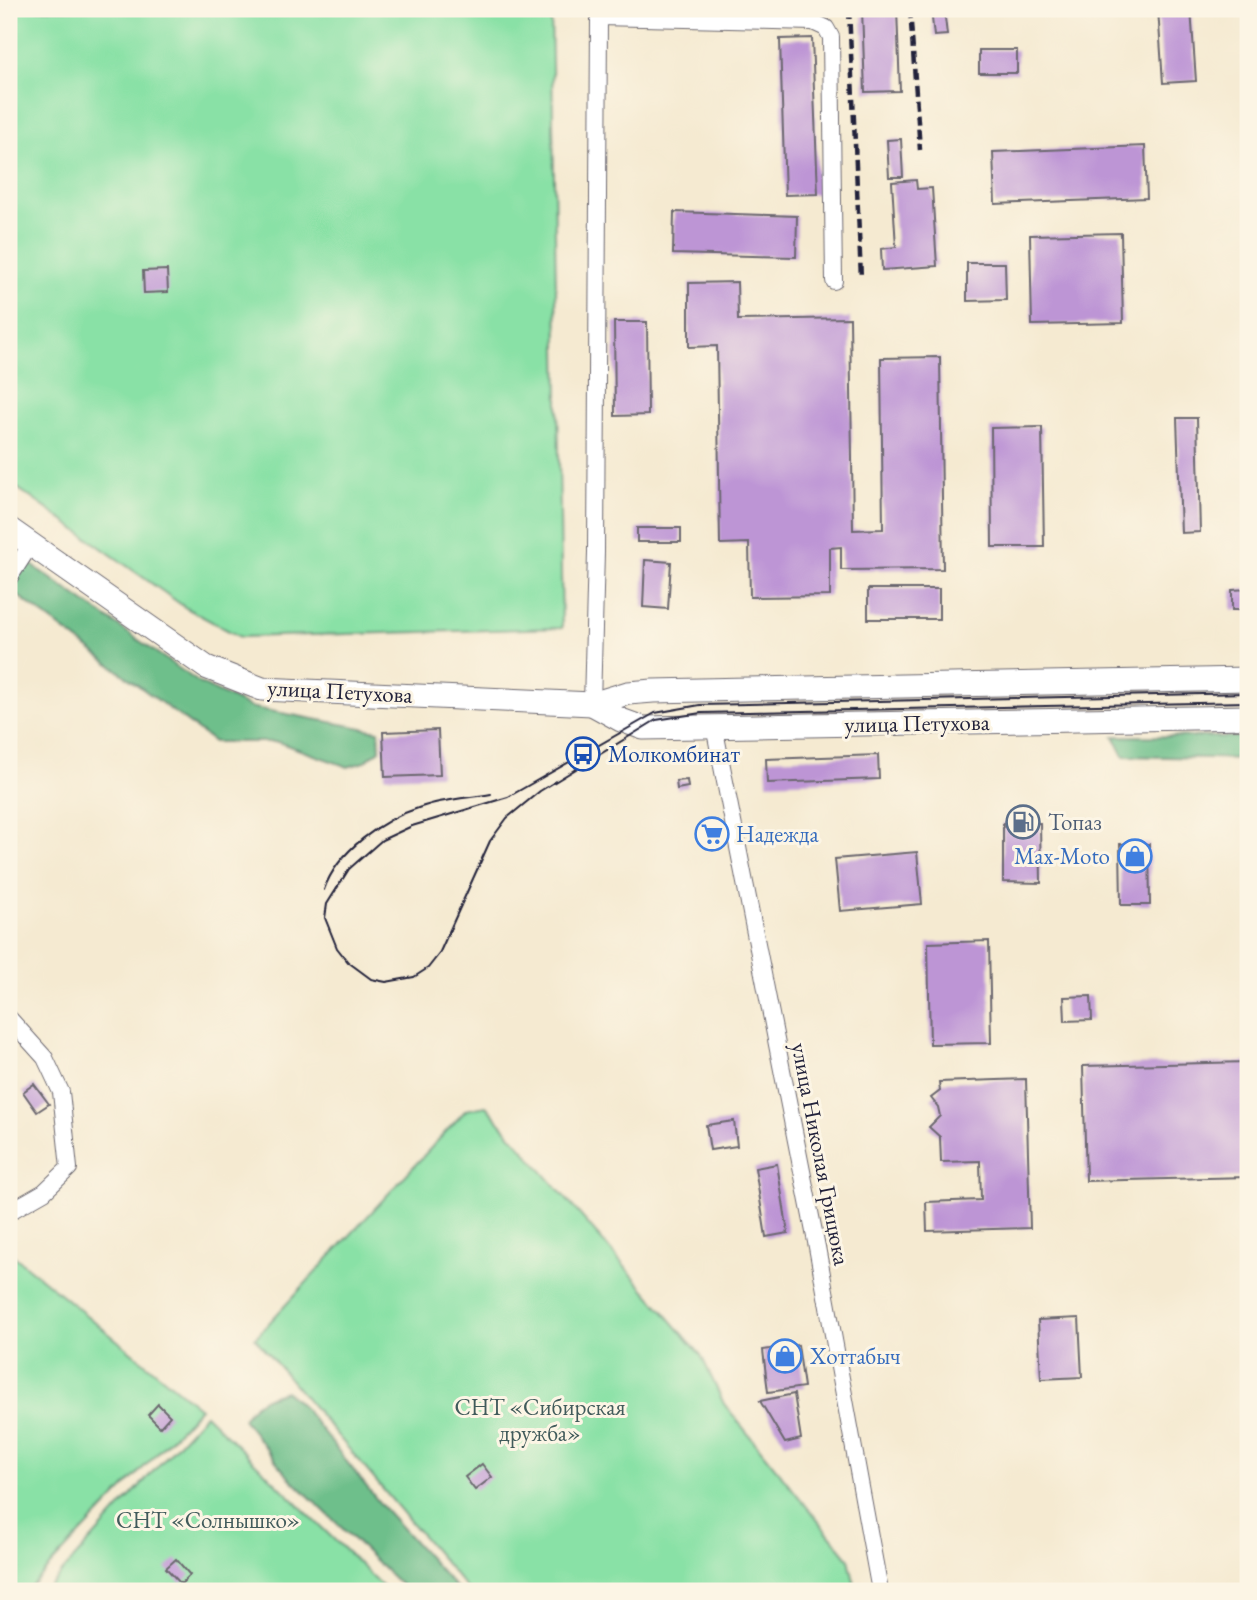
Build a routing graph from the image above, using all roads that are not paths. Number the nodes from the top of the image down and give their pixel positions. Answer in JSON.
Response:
{"nodes":[{"id":1,"x":834,"y":281,"type":"dead end"},
{"id":2,"x":9,"y":529,"type":"edge"},
{"id":3,"x":31,"y":544,"type":"junction"},
{"id":4,"x":9,"y":578,"type":"edge"},
{"id":5,"x":1248,"y":678,"type":"edge"},
{"id":6,"x":592,"y":704,"type":"junction"},
{"id":7,"x":1248,"y":717,"type":"edge"},
{"id":8,"x":714,"y":726,"type":"junction"},
{"id":9,"x":9,"y":1017,"type":"edge"},
{"id":10,"x":9,"y":1212,"type":"edge"},
{"id":11,"x":880,"y":1591,"type":"edge"}],
"edges":[{"from":1,"to":6,"type":"street"},
{"from":2,"to":3,"type":"highway","name":"улица Петухова"},
{"from":3,"to":4,"type":"street"},
{"from":3,"to":6,"type":"highway","name":"улица Петухова"},
{"from":5,"to":6,"type":"highway","name":"улица Петухова"},
{"from":6,"to":8,"type":"highway","name":"улица Петухова"},
{"from":7,"to":8,"type":"highway","name":"улица Петухова"},
{"from":8,"to":11,"type":"street","name":"улица Николая Грицюка"},
{"from":9,"to":10,"type":"street"}]}
